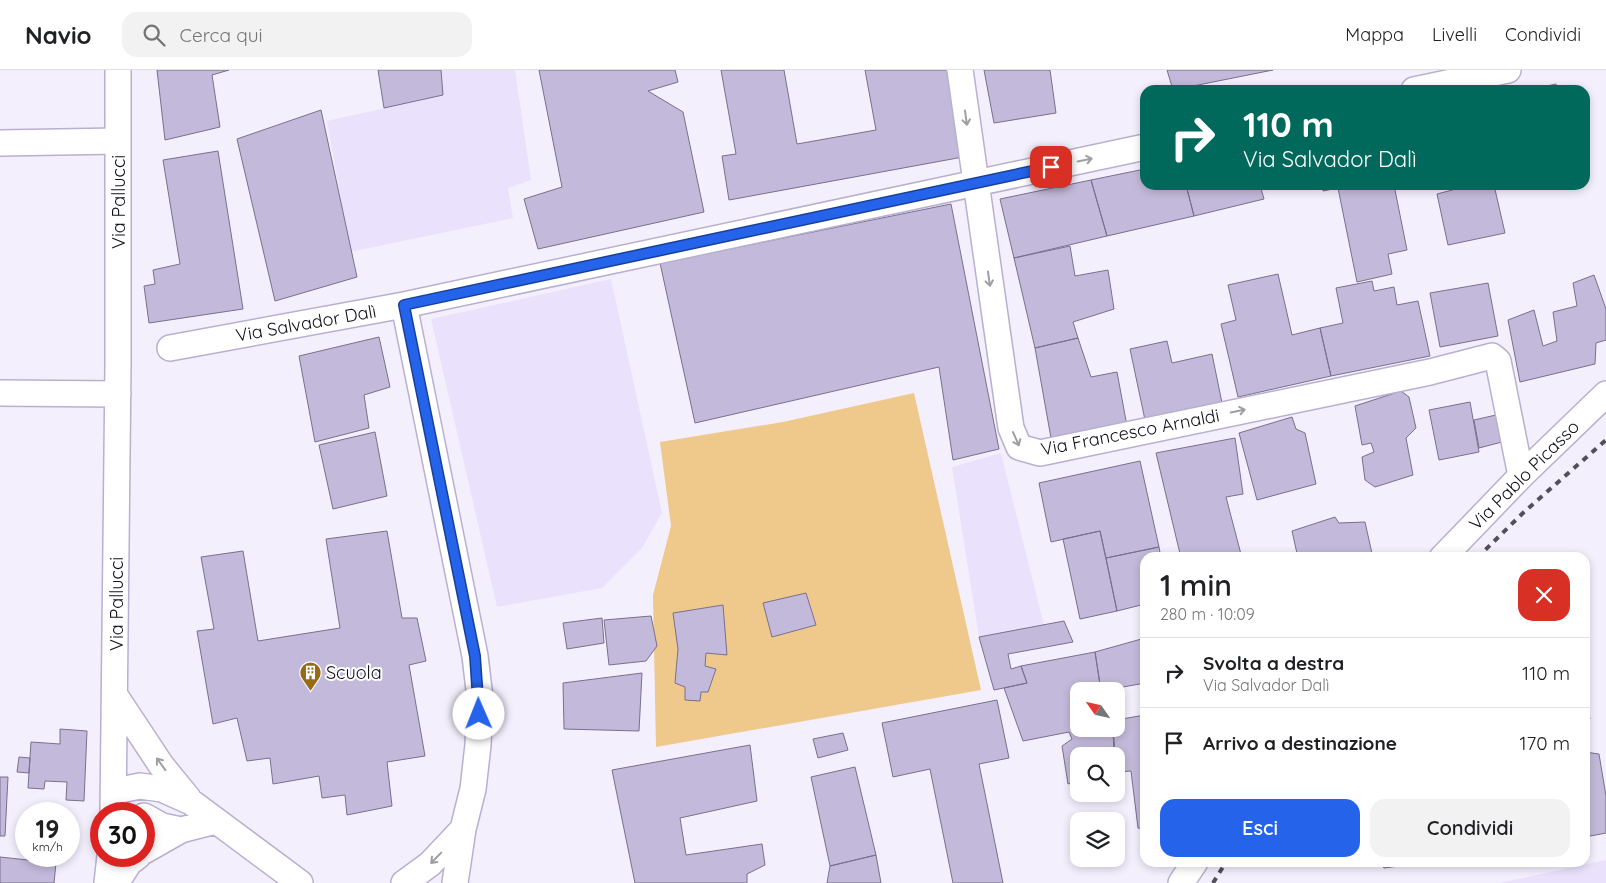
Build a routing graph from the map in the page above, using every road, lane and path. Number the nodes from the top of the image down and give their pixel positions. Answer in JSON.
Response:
{"nodes":[{"id":1,"x":118,"y":70,"type":"edge"},
{"id":2,"x":960,"y":70,"type":"edge"},
{"id":3,"x":1508,"y":70,"type":"edge"},
{"id":4,"x":1438,"y":85,"type":"edge"},
{"id":5,"x":118,"y":141,"type":"junction"},
{"id":6,"x":0,"y":143,"type":"edge"},
{"id":7,"x":1140,"y":148,"type":"edge"},
{"id":8,"x":975,"y":184,"type":"junction"},
{"id":9,"x":404,"y":305,"type":"junction"},
{"id":10,"x":170,"y":348,"type":"dead end"},
{"id":11,"x":0,"y":393,"type":"edge"},
{"id":12,"x":118,"y":394,"type":"junction"},
{"id":13,"x":1606,"y":394,"type":"edge"},
{"id":14,"x":1521,"y":476,"type":"junction"},
{"id":15,"x":1448,"y":552,"type":"edge"},
{"id":16,"x":116,"y":697,"type":"junction"},
{"id":17,"x":114,"y":802,"type":"edge"},
{"id":18,"x":191,"y":802,"type":"junction"},
{"id":19,"x":216,"y":821,"type":"junction"},
{"id":20,"x":155,"y":822,"type":"edge"},
{"id":21,"x":463,"y":828,"type":"junction"},
{"id":22,"x":180,"y":830,"type":"junction"},
{"id":23,"x":155,"y":845,"type":"edge"},
{"id":24,"x":109,"y":867,"type":"edge"},
{"id":25,"x":126,"y":867,"type":"edge"},
{"id":26,"x":1192,"y":867,"type":"edge"},
{"id":27,"x":107,"y":883,"type":"edge"},
{"id":28,"x":116,"y":883,"type":"edge"},
{"id":29,"x":300,"y":883,"type":"edge"},
{"id":30,"x":404,"y":883,"type":"edge"},
{"id":31,"x":455,"y":883,"type":"edge"},
{"id":32,"x":1181,"y":883,"type":"edge"}],
"edges":[{"from":1,"to":5,"type":"street","name":"Via Pallucci"},
{"from":2,"to":8,"type":"street","name":"Via Francesco Arnaldi","one_way":true},
{"from":3,"to":4,"type":"street"},
{"from":5,"to":6,"type":"street"},
{"from":5,"to":12,"type":"street","name":"Via Pallucci"},
{"from":8,"to":7,"type":"street","name":"Via Salvador Dalì","one_way":true},
{"from":8,"to":9,"type":"street","name":"Via Salvador Dalì"},
{"from":8,"to":14,"type":"street","name":"Via Francesco Arnaldi","one_way":true},
{"from":9,"to":10,"type":"street","name":"Via Salvador Dalì"},
{"from":9,"to":21,"type":"street"},
{"from":11,"to":12,"type":"street"},
{"from":12,"to":16,"type":"street","name":"Via Pallucci"},
{"from":13,"to":14,"type":"street","name":"Via Pablo Picasso"},
{"from":14,"to":15,"type":"street","name":"Via Pablo Picasso"},
{"from":16,"to":17,"type":"street","name":"Via Pallucci"},
{"from":18,"to":16,"type":"street","one_way":true},
{"from":17,"to":18,"type":"street"},
{"from":18,"to":19,"type":"street"},
{"from":19,"to":22,"type":"street"},
{"from":19,"to":29,"type":"street"},
{"from":20,"to":22,"type":"street"},
{"from":21,"to":30,"type":"street","one_way":true},
{"from":21,"to":31,"type":"street"},
{"from":22,"to":23,"type":"street"},
{"from":24,"to":27,"type":"street"},
{"from":25,"to":28,"type":"street"},
{"from":26,"to":32,"type":"street"}]}
